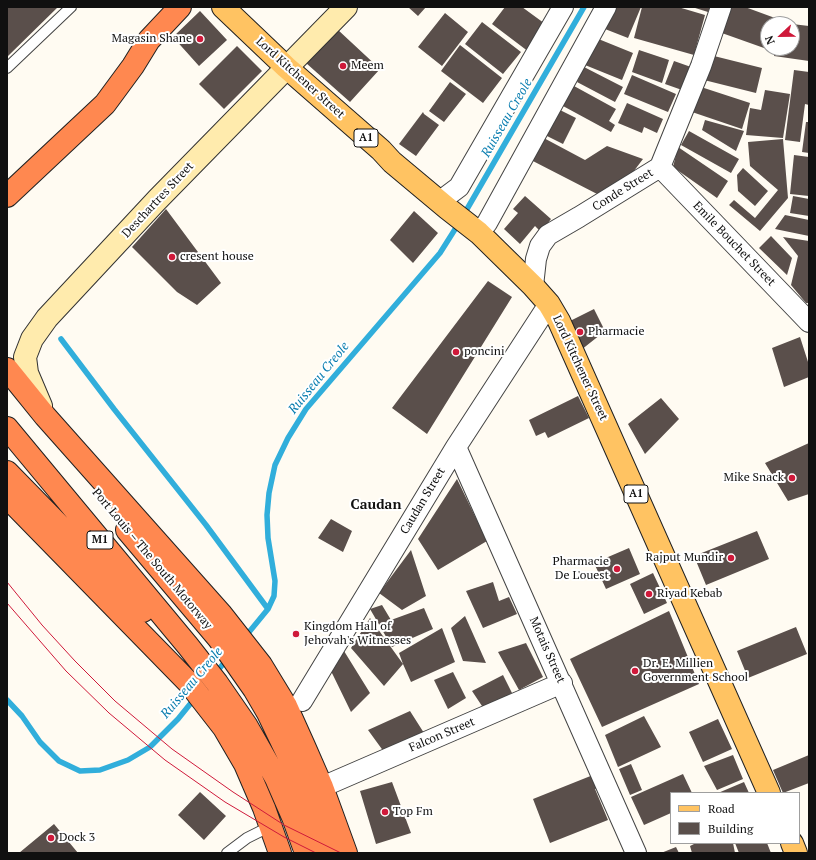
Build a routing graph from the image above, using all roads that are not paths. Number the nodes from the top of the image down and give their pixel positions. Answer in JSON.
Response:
{"nodes":[{"id":1,"x":71,"y":7,"type":"edge"},
{"id":2,"x":180,"y":7,"type":"edge"},
{"id":3,"x":223,"y":7,"type":"edge"},
{"id":4,"x":346,"y":7,"type":"edge"},
{"id":5,"x":563,"y":7,"type":"edge"},
{"id":6,"x":606,"y":7,"type":"edge"},
{"id":7,"x":721,"y":7,"type":"edge"},
{"id":8,"x":286,"y":67,"type":"junction"},
{"id":9,"x":7,"y":68,"type":"edge"},
{"id":10,"x":660,"y":167,"type":"junction"},
{"id":11,"x":7,"y":196,"type":"edge"},
{"id":12,"x":444,"y":205,"type":"junction"},
{"id":13,"x":472,"y":227,"type":"junction"},
{"id":14,"x":534,"y":286,"type":"junction"},
{"id":15,"x":549,"y":304,"type":"junction"},
{"id":16,"x":809,"y":322,"type":"edge"},
{"id":17,"x":7,"y":369,"type":"edge"},
{"id":18,"x":7,"y":388,"type":"edge"},
{"id":19,"x":45,"y":416,"type":"junction"},
{"id":20,"x":7,"y":428,"type":"edge"},
{"id":21,"x":456,"y":447,"type":"junction"},
{"id":22,"x":7,"y":472,"type":"edge"},
{"id":23,"x":7,"y":497,"type":"edge"},
{"id":24,"x":215,"y":621,"type":"junction"},
{"id":25,"x":191,"y":649,"type":"junction"},
{"id":26,"x":562,"y":683,"type":"junction"},
{"id":27,"x":302,"y":701,"type":"dead end"},
{"id":28,"x":322,"y":787,"type":"junction"},
{"id":29,"x":769,"y":792,"type":"edge"},
{"id":30,"x":271,"y":826,"type":"junction"},
{"id":31,"x":227,"y":853,"type":"edge"},
{"id":32,"x":280,"y":853,"type":"edge"},
{"id":33,"x":306,"y":853,"type":"edge"},
{"id":34,"x":327,"y":853,"type":"edge"},
{"id":35,"x":346,"y":853,"type":"edge"},
{"id":36,"x":636,"y":853,"type":"edge"}],
"edges":[{"from":1,"to":9,"type":"lane"},
{"from":2,"to":11,"type":"highway"},
{"from":3,"to":8,"type":"main road","name":"Lord Kitchener Street","number":"A1"},
{"from":4,"to":8,"type":"main road","name":"Deschartres Street"},
{"from":5,"to":12,"type":"street"},
{"from":6,"to":13,"type":"street"},
{"from":7,"to":10,"type":"street","name":"Conde Street"},
{"from":8,"to":12,"type":"main road","name":"Lord Kitchener Street","number":"A1"},
{"from":8,"to":19,"type":"main road","name":"Deschartres Street"},
{"from":10,"to":14,"type":"street","name":"Conde Street"},
{"from":10,"to":16,"type":"street","name":"Emile Bouchet Street"},
{"from":12,"to":13,"type":"main road","name":"Lord Kitchener Street","number":"A1"},
{"from":13,"to":14,"type":"main road","name":"Lord Kitchener Street","number":"A1"},
{"from":14,"to":15,"type":"main road","name":"Lord Kitchener Street","number":"A1"},
{"from":15,"to":21,"type":"street","name":"Caudan Street"},
{"from":15,"to":29,"type":"main road","name":"Lord Kitchener Street","number":"A1"},
{"from":17,"to":19,"type":"highway"},
{"from":18,"to":24,"type":"highway","name":"Port Louis – The South Motorway","number":"M1"},
{"from":19,"to":24,"type":"highway"},
{"from":20,"to":25,"type":"highway","number":"M1"},
{"from":21,"to":26,"type":"street","name":"Motais Street"},
{"from":21,"to":27,"type":"street","name":"Caudan Street"},
{"from":22,"to":25,"type":"highway"},
{"from":23,"to":30,"type":"highway"},
{"from":24,"to":28,"type":"highway"},
{"from":24,"to":34,"type":"highway","name":"Port Louis – The South Motorway","number":"M1"},
{"from":25,"to":33,"type":"highway","number":"M1"},
{"from":26,"to":28,"type":"street","name":"Falcon Street"},
{"from":26,"to":36,"type":"street","name":"Motais Street"},
{"from":28,"to":35,"type":"highway"},
{"from":30,"to":31,"type":"lane"},
{"from":30,"to":32,"type":"highway"}]}
